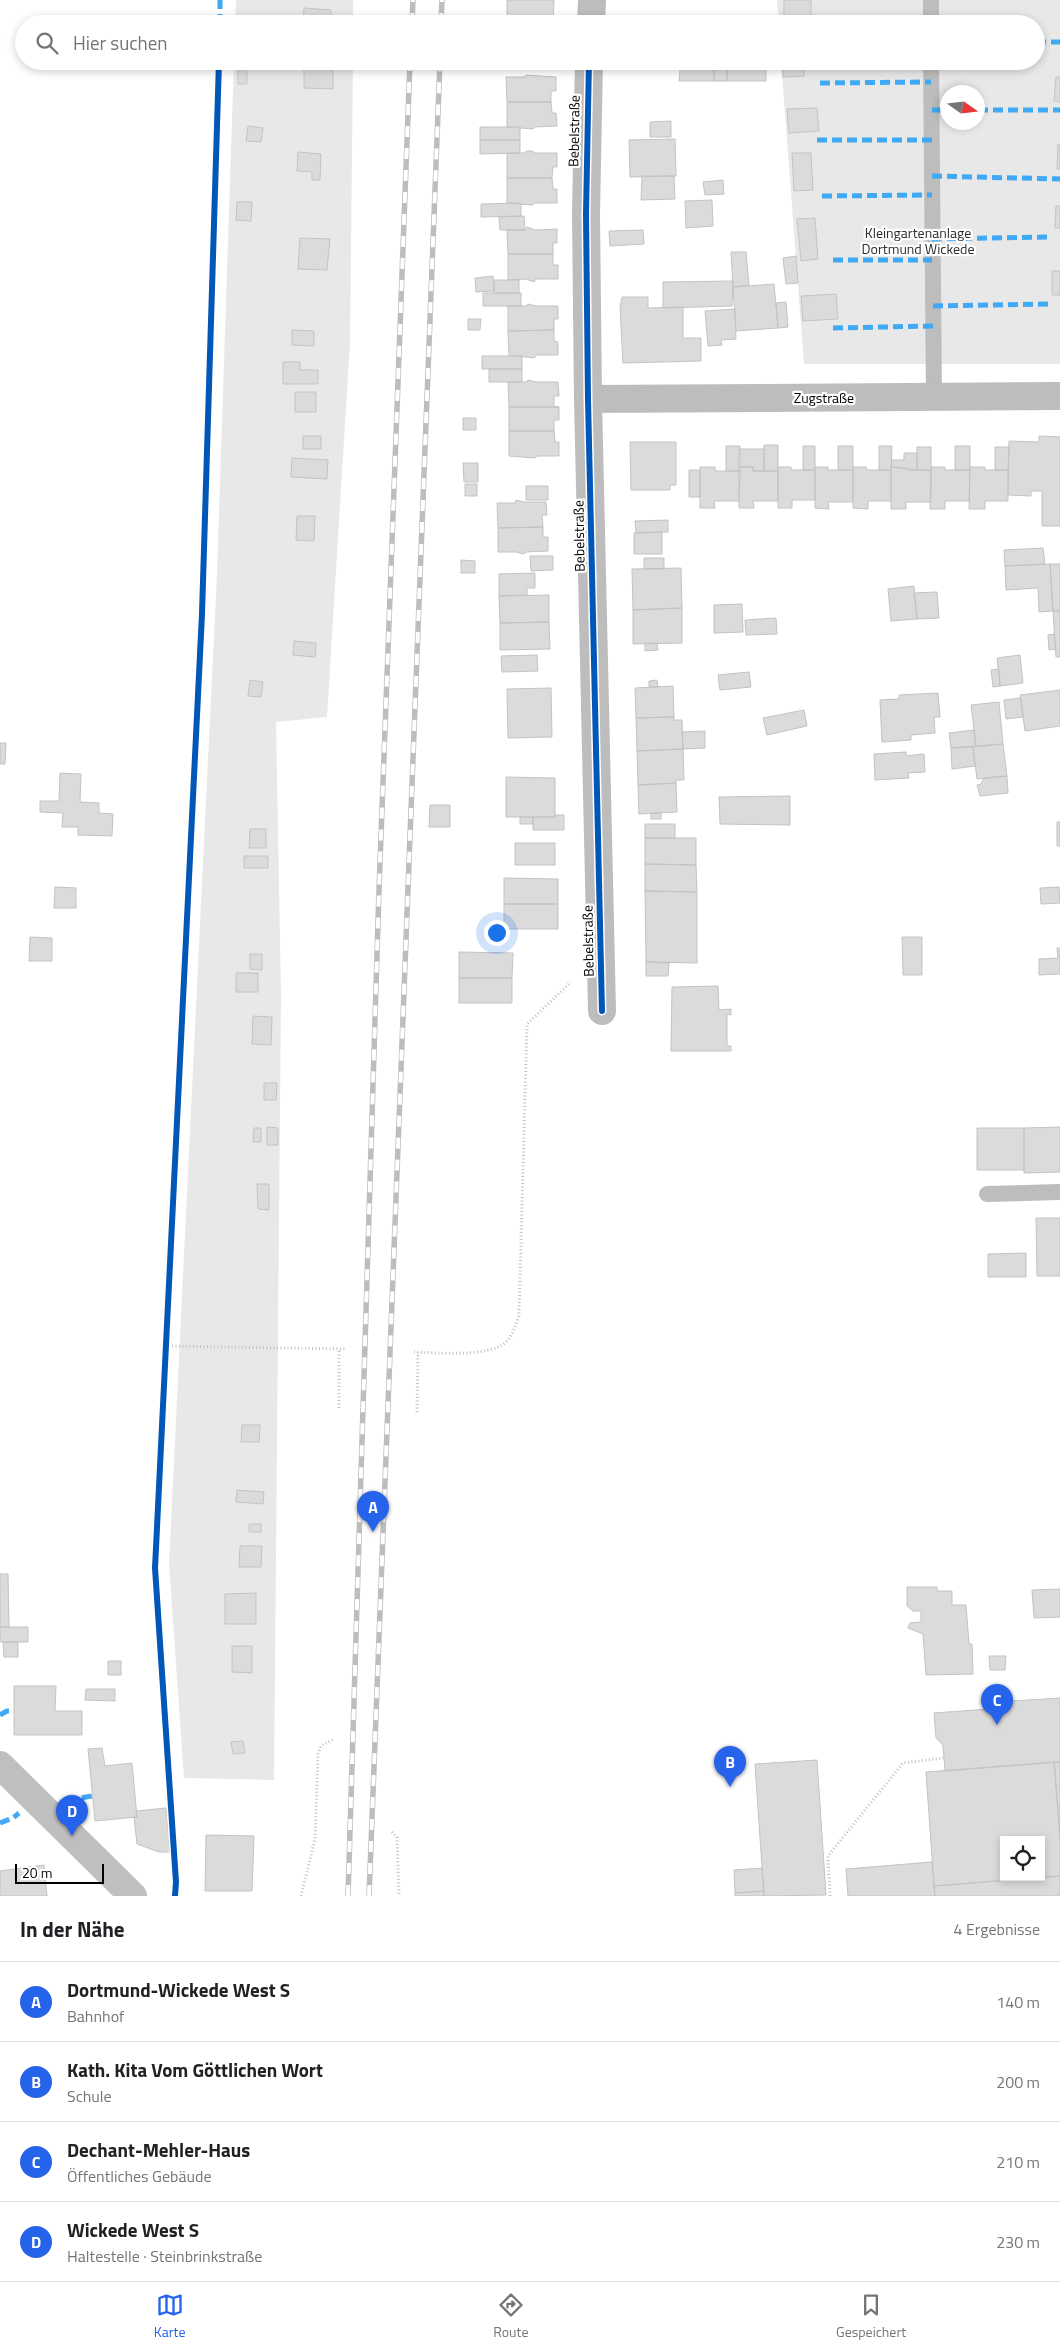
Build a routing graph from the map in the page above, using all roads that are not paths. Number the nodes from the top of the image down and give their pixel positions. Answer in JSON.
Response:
{"nodes":[{"id":1,"x":592,"y":0,"type":"edge"},
{"id":2,"x":931,"y":0,"type":"edge"},
{"id":3,"x":591,"y":15,"type":"edge"},
{"id":4,"x":931,"y":15,"type":"edge"},
{"id":5,"x":589,"y":70,"type":"edge"},
{"id":6,"x":931,"y":70,"type":"edge"},
{"id":7,"x":1060,"y":396,"type":"edge"},
{"id":8,"x":934,"y":397,"type":"junction"},
{"id":9,"x":588,"y":399,"type":"junction"},
{"id":10,"x":602,"y":1011,"type":"dead end"},
{"id":11,"x":1060,"y":1192,"type":"edge"},
{"id":12,"x":987,"y":1194,"type":"dead end"},
{"id":13,"x":0,"y":1765,"type":"edge"},
{"id":14,"x":132,"y":1896,"type":"edge"}],
"edges":[{"from":1,"to":3,"type":"street"},
{"from":2,"to":4,"type":"lane"},
{"from":5,"to":9,"type":"street","name":"Bebelstraße"},
{"from":6,"to":8,"type":"lane"},
{"from":7,"to":8,"type":"street","name":"Zugstraße"},
{"from":8,"to":9,"type":"street","name":"Zugstraße"},
{"from":9,"to":10,"type":"street","name":"Bebelstraße"},
{"from":11,"to":12,"type":"lane"},
{"from":13,"to":14,"type":"street"}]}
